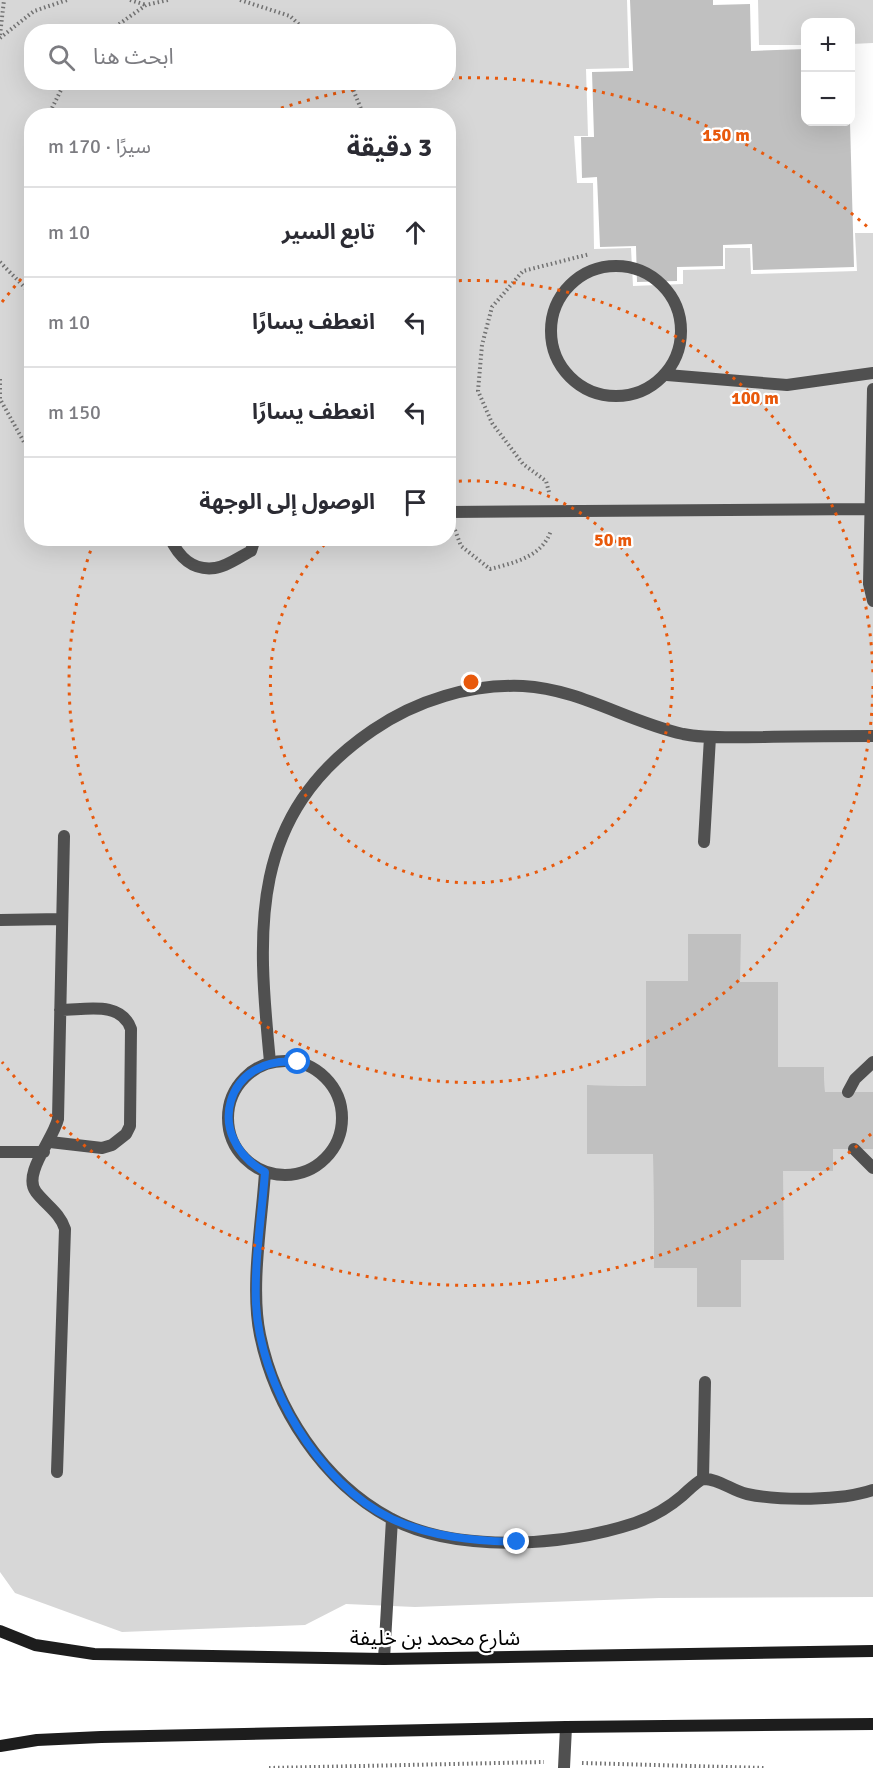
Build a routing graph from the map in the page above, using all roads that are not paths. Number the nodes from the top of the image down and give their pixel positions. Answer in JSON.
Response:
{"nodes":[{"id":1,"x":873,"y":373,"type":"edge"},
{"id":2,"x":667,"y":375,"type":"junction"},
{"id":3,"x":873,"y":389,"type":"edge"},
{"id":4,"x":869,"y":509,"type":"junction"},
{"id":5,"x":456,"y":518,"type":"edge"},
{"id":6,"x":174,"y":546,"type":"edge"},
{"id":7,"x":253,"y":546,"type":"edge"},
{"id":8,"x":873,"y":601,"type":"edge"},
{"id":9,"x":873,"y":736,"type":"edge"},
{"id":10,"x":710,"y":737,"type":"junction"},
{"id":11,"x":64,"y":836,"type":"dead end"},
{"id":12,"x":704,"y":842,"type":"dead end"},
{"id":13,"x":62,"y":919,"type":"junction"},
{"id":14,"x":0,"y":920,"type":"edge"},
{"id":15,"x":60,"y":1010,"type":"junction"},
{"id":16,"x":270,"y":1062,"type":"junction"},
{"id":17,"x":873,"y":1062,"type":"edge"},
{"id":18,"x":848,"y":1092,"type":"dead end"},
{"id":19,"x":47,"y":1147,"type":"junction"},
{"id":20,"x":854,"y":1149,"type":"dead end"},
{"id":21,"x":0,"y":1152,"type":"edge"},
{"id":22,"x":873,"y":1168,"type":"edge"},
{"id":23,"x":265,"y":1172,"type":"junction"},
{"id":24,"x":705,"y":1382,"type":"dead end"},
{"id":25,"x":57,"y":1472,"type":"dead end"},
{"id":26,"x":703,"y":1479,"type":"junction"},
{"id":27,"x":873,"y":1490,"type":"edge"},
{"id":28,"x":392,"y":1519,"type":"junction"},
{"id":29,"x":0,"y":1631,"type":"edge"},
{"id":30,"x":873,"y":1651,"type":"edge"},
{"id":31,"x":384,"y":1659,"type":"junction"},
{"id":32,"x":873,"y":1724,"type":"edge"},
{"id":33,"x":566,"y":1727,"type":"junction"},
{"id":34,"x":0,"y":1746,"type":"edge"},
{"id":35,"x":564,"y":1765,"type":"edge"}],
"edges":[{"from":1,"to":2,"type":"lane"},
{"from":2,"to":2,"type":"lane"},
{"from":3,"to":4,"type":"lane"},
{"from":4,"to":5,"type":"lane"},
{"from":4,"to":8,"type":"lane"},
{"from":6,"to":7,"type":"lane"},
{"from":9,"to":10,"type":"lane"},
{"from":10,"to":12,"type":"lane"},
{"from":10,"to":16,"type":"lane"},
{"from":11,"to":13,"type":"lane"},
{"from":13,"to":14,"type":"lane"},
{"from":13,"to":15,"type":"lane"},
{"from":15,"to":19,"type":"lane"},
{"from":15,"to":19,"type":"lane"},
{"from":16,"to":23,"type":"lane"},
{"from":16,"to":23,"type":"lane"},
{"from":17,"to":18,"type":"lane"},
{"from":19,"to":21,"type":"lane"},
{"from":19,"to":25,"type":"lane"},
{"from":20,"to":22,"type":"lane"},
{"from":23,"to":28,"type":"lane"},
{"from":24,"to":26,"type":"lane"},
{"from":26,"to":27,"type":"lane"},
{"from":26,"to":28,"type":"lane"},
{"from":28,"to":31,"type":"lane"},
{"from":29,"to":31,"type":"main road","name":"شارع محمد بن خليفة"},
{"from":30,"to":31,"type":"main road","name":"شارع محمد بن خليفة"},
{"from":32,"to":33,"type":"main road"},
{"from":33,"to":34,"type":"main road"},
{"from":33,"to":35,"type":"lane"}]}
